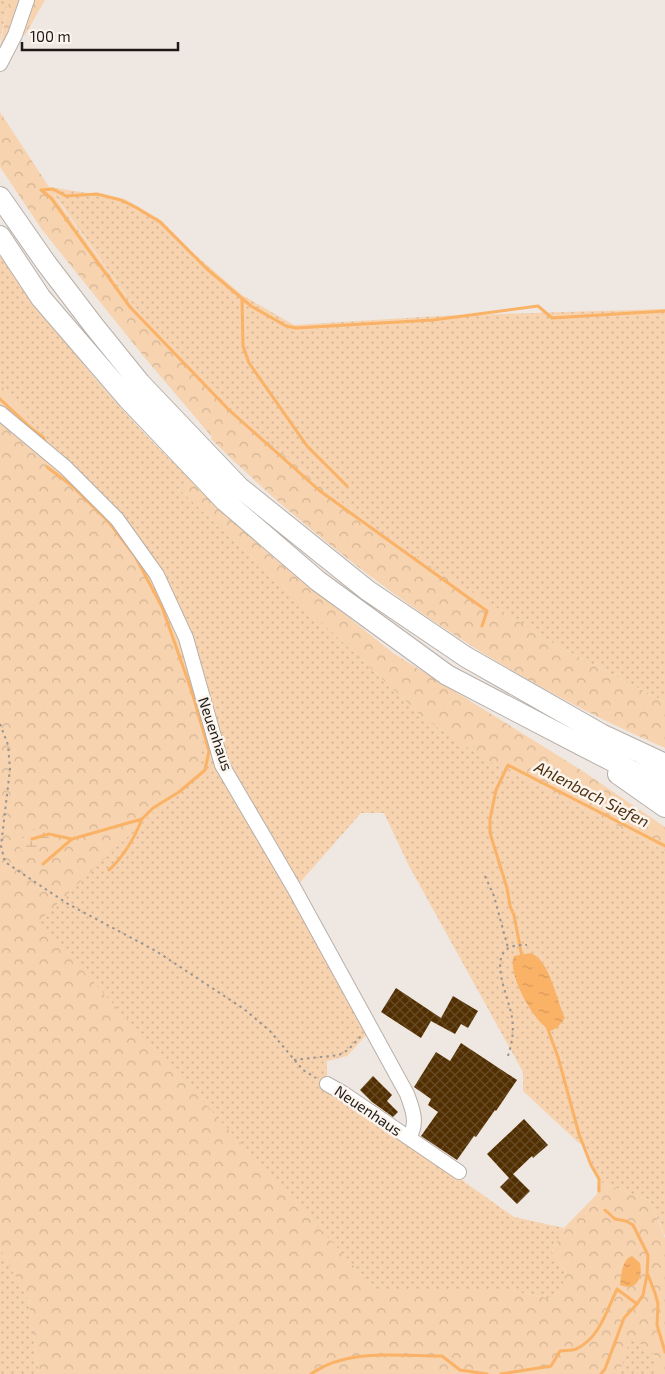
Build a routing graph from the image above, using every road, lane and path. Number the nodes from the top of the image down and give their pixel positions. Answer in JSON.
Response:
{"nodes":[{"id":1,"x":27,"y":0,"type":"edge"},
{"id":2,"x":0,"y":64,"type":"edge"},
{"id":3,"x":0,"y":197,"type":"edge"},
{"id":4,"x":0,"y":236,"type":"edge"},
{"id":5,"x":0,"y":413,"type":"edge"},
{"id":6,"x":0,"y":724,"type":"edge"},
{"id":7,"x":581,"y":745,"type":"junction"},
{"id":8,"x":665,"y":764,"type":"edge"},
{"id":9,"x":665,"y":785,"type":"edge"},
{"id":10,"x":665,"y":807,"type":"edge"},
{"id":11,"x":485,"y":876,"type":"dead end"},
{"id":12,"x":527,"y":945,"type":"dead end"},
{"id":13,"x":508,"y":948,"type":"junction"},
{"id":14,"x":370,"y":1026,"type":"junction"},
{"id":15,"x":508,"y":1056,"type":"dead end"},
{"id":16,"x":294,"y":1060,"type":"junction"},
{"id":17,"x":326,"y":1084,"type":"joint"},
{"id":18,"x":409,"y":1138,"type":"junction"},
{"id":19,"x":459,"y":1172,"type":"dead end"}],
"edges":[{"from":1,"to":2,"type":"street"},
{"from":3,"to":8,"type":"highway"},
{"from":4,"to":7,"type":"highway"},
{"from":5,"to":14,"type":"street","name":"Neuenhaus"},
{"from":6,"to":16,"type":"path"},
{"from":7,"to":9,"type":"highway"},
{"from":7,"to":10,"type":"highway"},
{"from":11,"to":13,"type":"path"},
{"from":12,"to":13,"type":"path"},
{"from":13,"to":15,"type":"path"},
{"from":14,"to":16,"type":"path"},
{"from":14,"to":18,"type":"street","name":"Neuenhaus"},
{"from":16,"to":17,"type":"path"},
{"from":17,"to":18,"type":"street","name":"Neuenhaus"},
{"from":18,"to":19,"type":"street","name":"Neuenhaus"}]}
